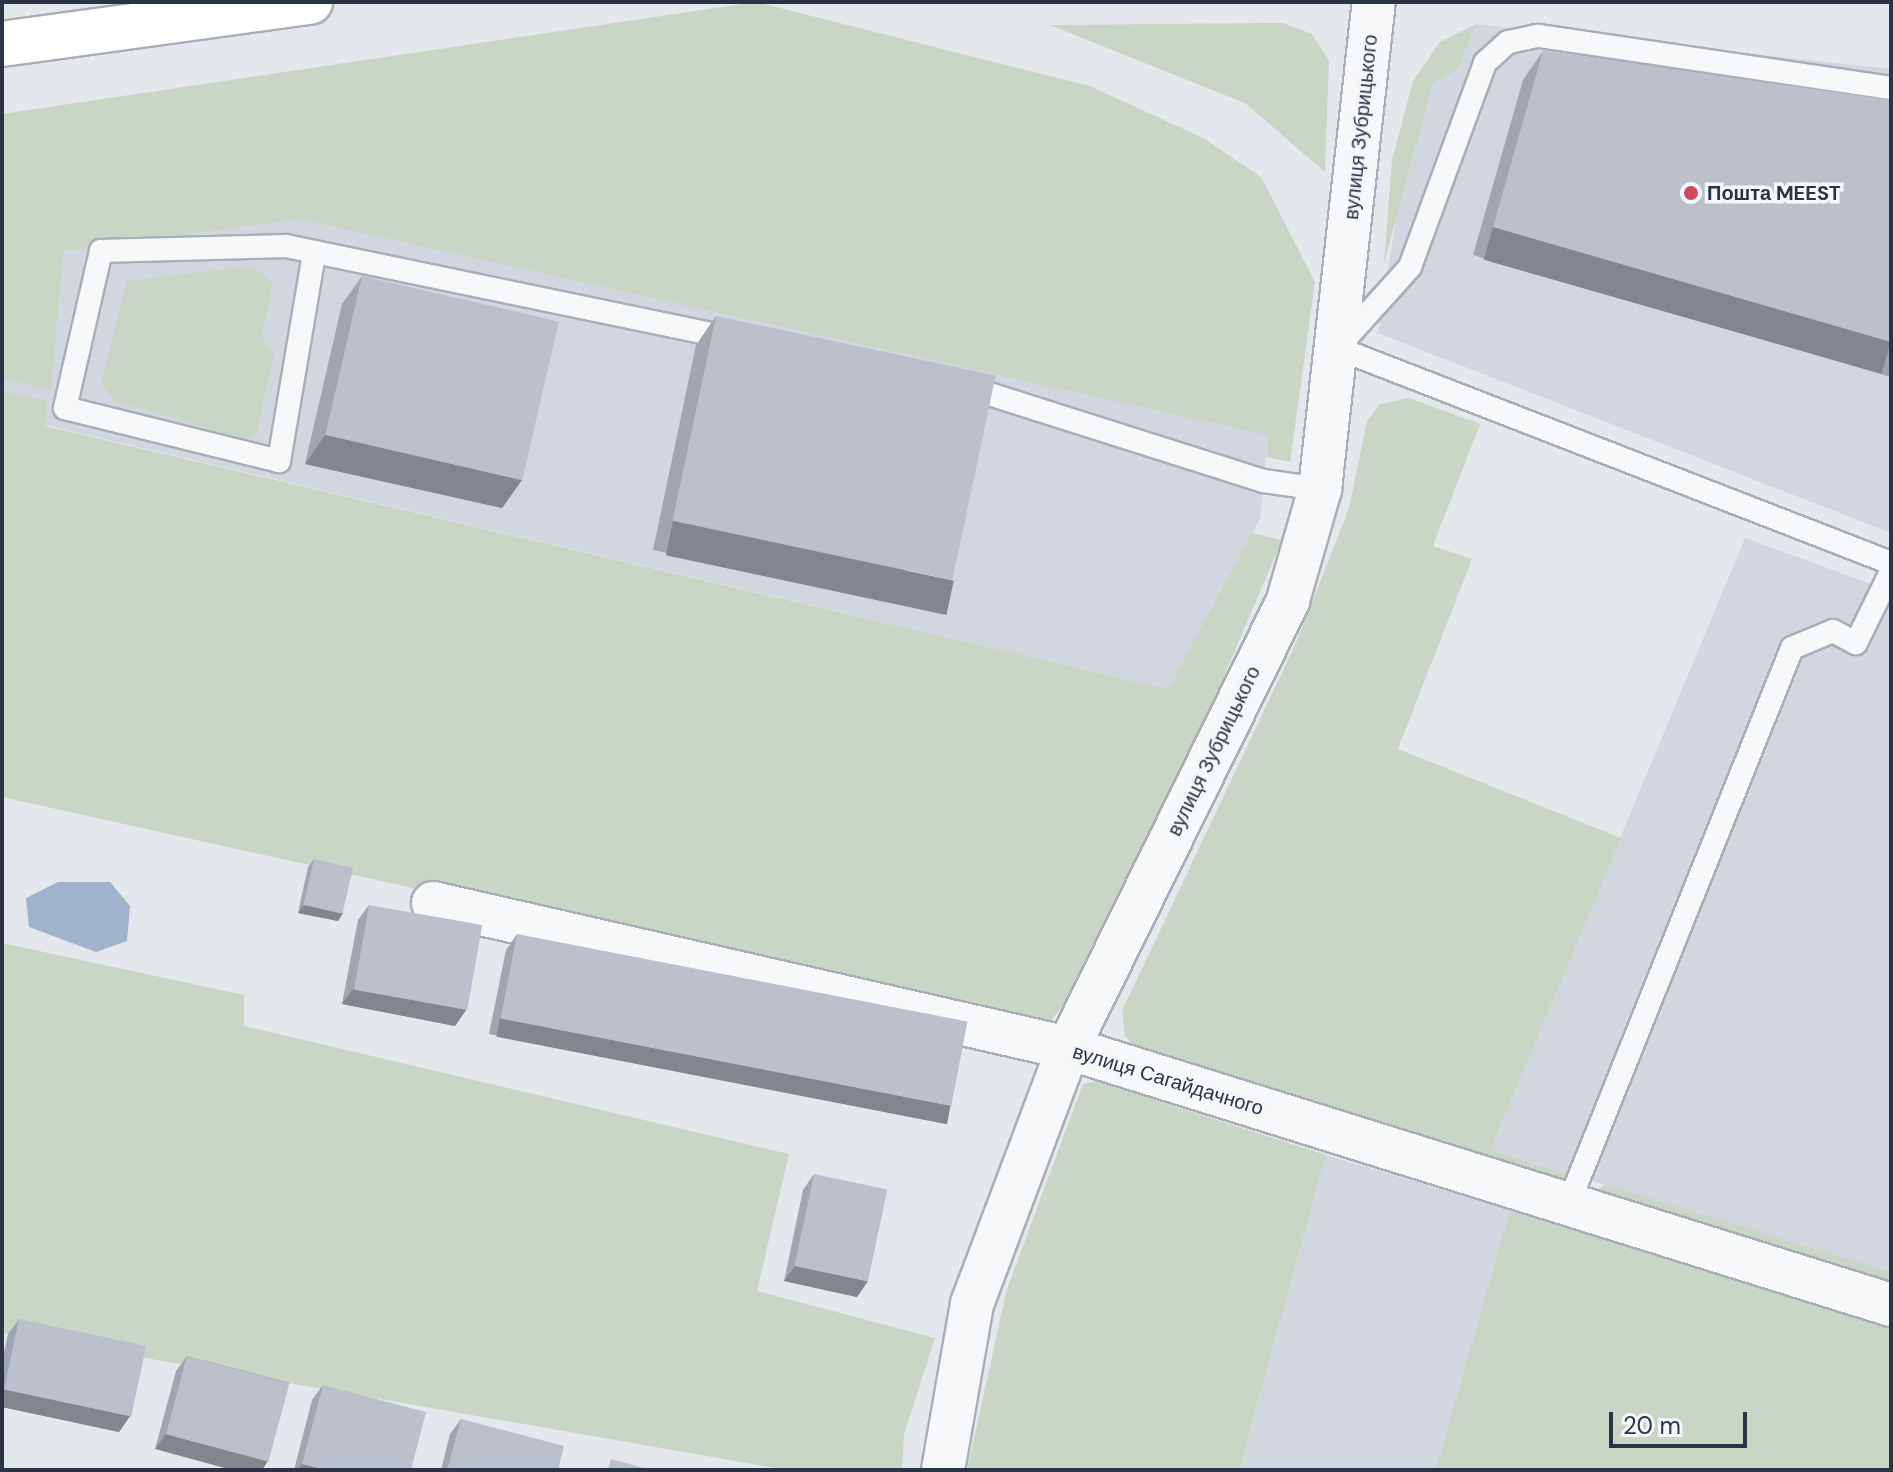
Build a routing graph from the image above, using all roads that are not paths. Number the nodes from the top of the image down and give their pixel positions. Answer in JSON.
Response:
{"nodes":[{"id":1,"x":310,"y":2,"type":"edge"},
{"id":2,"x":1374,"y":2,"type":"edge"},
{"id":3,"x":271,"y":5,"type":"edge"},
{"id":4,"x":2,"y":44,"type":"edge"},
{"id":5,"x":1891,"y":88,"type":"edge"},
{"id":6,"x":314,"y":254,"type":"junction"},
{"id":7,"x":760,"y":344,"type":"edge"},
{"id":8,"x":1337,"y":348,"type":"junction"},
{"id":9,"x":944,"y":382,"type":"edge"},
{"id":10,"x":1320,"y":489,"type":"junction"},
{"id":11,"x":1891,"y":563,"type":"edge"},
{"id":12,"x":1891,"y":572,"type":"edge"},
{"id":13,"x":433,"y":903,"type":"dead end"},
{"id":14,"x":1068,"y":1048,"type":"junction"},
{"id":15,"x":1568,"y":1205,"type":"junction"},
{"id":16,"x":1891,"y":1305,"type":"edge"},
{"id":17,"x":943,"y":1470,"type":"edge"}],
"edges":[{"from":1,"to":3,"type":"main road"},
{"from":2,"to":8,"type":"street","name":"вулиця Зубрицького"},
{"from":3,"to":4,"type":"main road"},
{"from":5,"to":8,"type":"lane"},
{"from":6,"to":6,"type":"lane"},
{"from":6,"to":7,"type":"lane"},
{"from":8,"to":10,"type":"street","name":"вулиця Зубрицького"},
{"from":8,"to":11,"type":"lane"},
{"from":9,"to":10,"type":"lane"},
{"from":10,"to":14,"type":"street","name":"вулиця Зубрицького"},
{"from":12,"to":15,"type":"lane"},
{"from":13,"to":14,"type":"street","name":"вулиця Сагайдачного"},
{"from":14,"to":15,"type":"street","name":"вулиця Сагайдачного"},
{"from":14,"to":17,"type":"street","name":"вулиця Зубрицького"},
{"from":15,"to":16,"type":"street","name":"вулиця Сагайдачного"}]}
